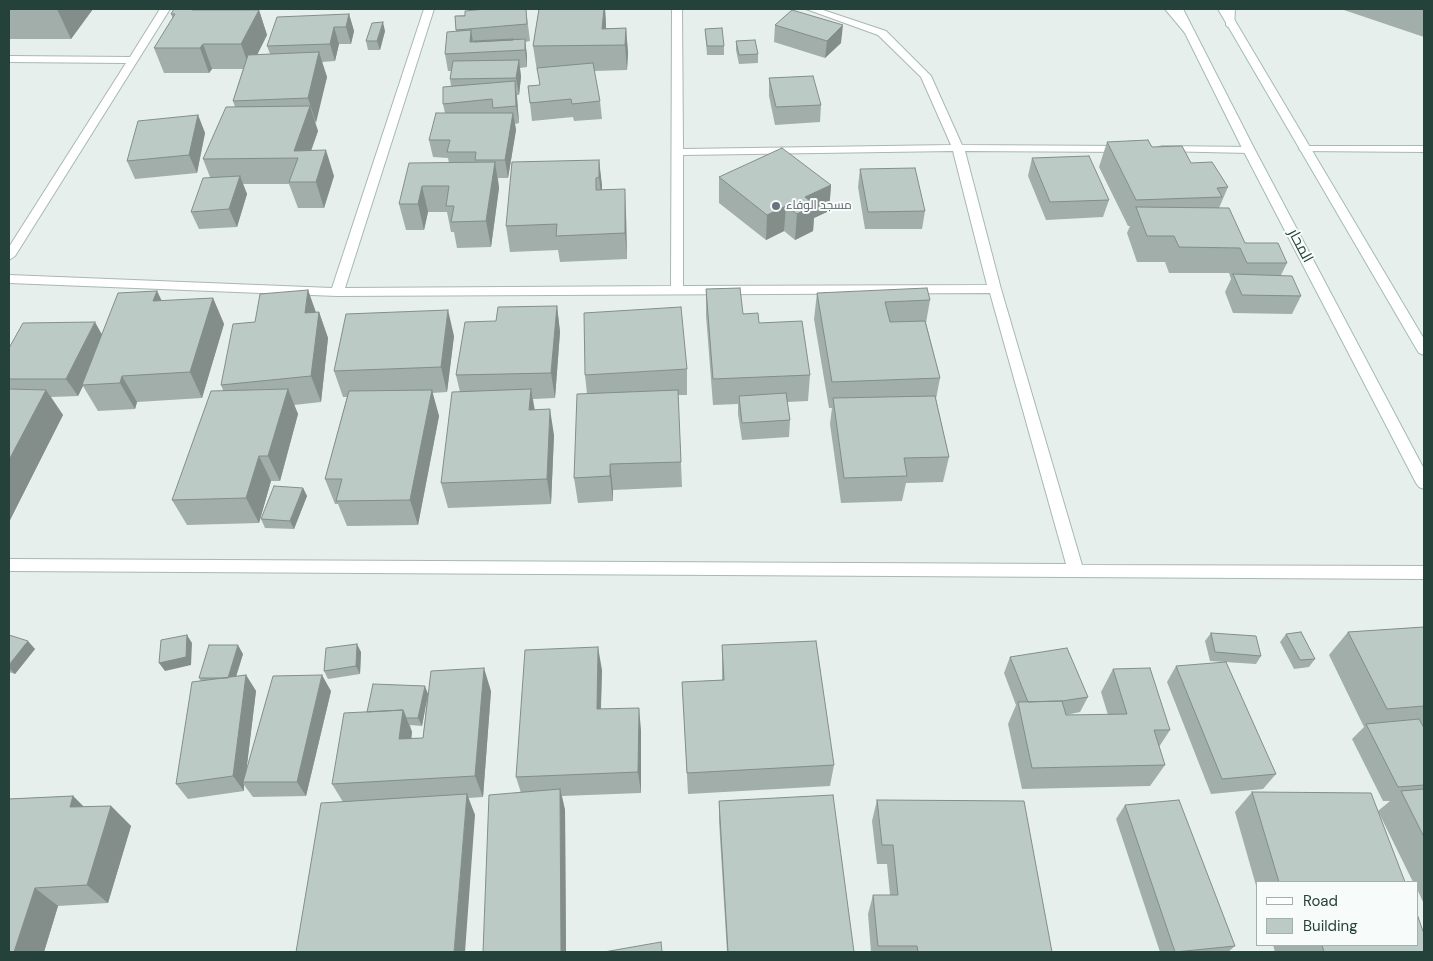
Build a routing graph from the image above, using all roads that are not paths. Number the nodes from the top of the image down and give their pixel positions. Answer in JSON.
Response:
{"nodes":[{"id":1,"x":166,"y":9,"type":"edge"},
{"id":2,"x":429,"y":9,"type":"edge"},
{"id":3,"x":677,"y":9,"type":"edge"},
{"id":4,"x":810,"y":9,"type":"edge"},
{"id":5,"x":1169,"y":9,"type":"edge"},
{"id":6,"x":1178,"y":9,"type":"edge"},
{"id":7,"x":1223,"y":9,"type":"edge"},
{"id":8,"x":1231,"y":9,"type":"edge"},
{"id":9,"x":1231,"y":25,"type":"junction"},
{"id":10,"x":1192,"y":35,"type":"junction"},
{"id":11,"x":9,"y":59,"type":"edge"},
{"id":12,"x":134,"y":60,"type":"junction"},
{"id":13,"x":958,"y":148,"type":"junction"},
{"id":14,"x":1132,"y":149,"type":"edge"},
{"id":15,"x":1152,"y":149,"type":"edge"},
{"id":16,"x":1304,"y":149,"type":"junction"},
{"id":17,"x":1424,"y":149,"type":"edge"},
{"id":18,"x":1249,"y":150,"type":"junction"},
{"id":19,"x":676,"y":152,"type":"junction"},
{"id":20,"x":9,"y":256,"type":"edge"},
{"id":21,"x":9,"y":279,"type":"edge"},
{"id":22,"x":995,"y":289,"type":"junction"},
{"id":23,"x":676,"y":290,"type":"junction"},
{"id":24,"x":337,"y":292,"type":"junction"},
{"id":25,"x":1424,"y":350,"type":"edge"},
{"id":26,"x":1424,"y":483,"type":"edge"},
{"id":27,"x":9,"y":565,"type":"edge"},
{"id":28,"x":1076,"y":571,"type":"junction"},
{"id":29,"x":1424,"y":573,"type":"edge"}],
"edges":[{"from":1,"to":12,"type":"street"},
{"from":2,"to":24,"type":"street"},
{"from":3,"to":19,"type":"street"},
{"from":4,"to":13,"type":"street"},
{"from":5,"to":10,"type":"lane"},
{"from":6,"to":10,"type":"street","name":"المحار"},
{"from":7,"to":9,"type":"street"},
{"from":8,"to":9,"type":"lane"},
{"from":9,"to":16,"type":"street"},
{"from":10,"to":18,"type":"street","name":"المحار"},
{"from":11,"to":12,"type":"street"},
{"from":12,"to":20,"type":"street"},
{"from":13,"to":14,"type":"street"},
{"from":13,"to":19,"type":"street"},
{"from":13,"to":22,"type":"street"},
{"from":15,"to":18,"type":"street"},
{"from":16,"to":17,"type":"street"},
{"from":16,"to":25,"type":"street"},
{"from":18,"to":26,"type":"street","name":"المحار"},
{"from":19,"to":23,"type":"street"},
{"from":21,"to":24,"type":"street"},
{"from":22,"to":23,"type":"street"},
{"from":22,"to":28,"type":"street"},
{"from":23,"to":24,"type":"street"},
{"from":27,"to":28,"type":"street"},
{"from":28,"to":29,"type":"street"}]}
